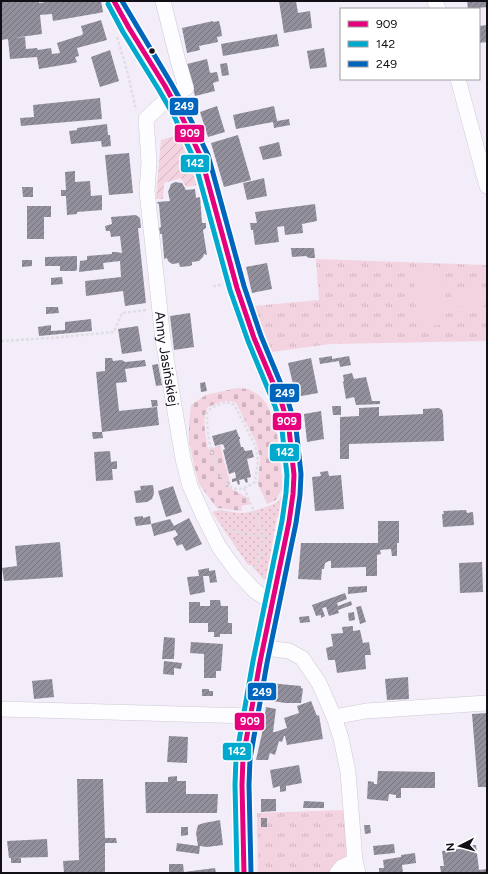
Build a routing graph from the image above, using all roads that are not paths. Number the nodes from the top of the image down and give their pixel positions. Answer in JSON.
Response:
{"nodes":[{"id":1,"x":114,"y":1,"type":"edge"},
{"id":2,"x":163,"y":1,"type":"edge"},
{"id":3,"x":458,"y":80,"type":"edge"},
{"id":4,"x":171,"y":97,"type":"junction"},
{"id":5,"x":487,"y":186,"type":"edge"},
{"id":6,"x":274,"y":601,"type":"junction"},
{"id":7,"x":264,"y":647,"type":"junction"},
{"id":8,"x":487,"y":703,"type":"edge"},
{"id":9,"x":1,"y":709,"type":"edge"},
{"id":10,"x":250,"y":716,"type":"junction"},
{"id":11,"x":334,"y":717,"type":"junction"},
{"id":12,"x":356,"y":867,"type":"edge"},
{"id":13,"x":244,"y":873,"type":"edge"},
{"id":14,"x":337,"y":873,"type":"edge"}],
"edges":[{"from":1,"to":4,"type":"street"},
{"from":2,"to":4,"type":"street"},
{"from":3,"to":5,"type":"street"},
{"from":4,"to":6,"type":"street"},
{"from":4,"to":6,"type":"street","name":"Anny Jasińskiej"},
{"from":6,"to":7,"type":"street"},
{"from":7,"to":10,"type":"street"},
{"from":7,"to":11,"type":"street"},
{"from":8,"to":11,"type":"street"},
{"from":9,"to":10,"type":"street"},
{"from":10,"to":13,"type":"street"},
{"from":11,"to":12,"type":"street"},
{"from":12,"to":14,"type":"street"}]}
